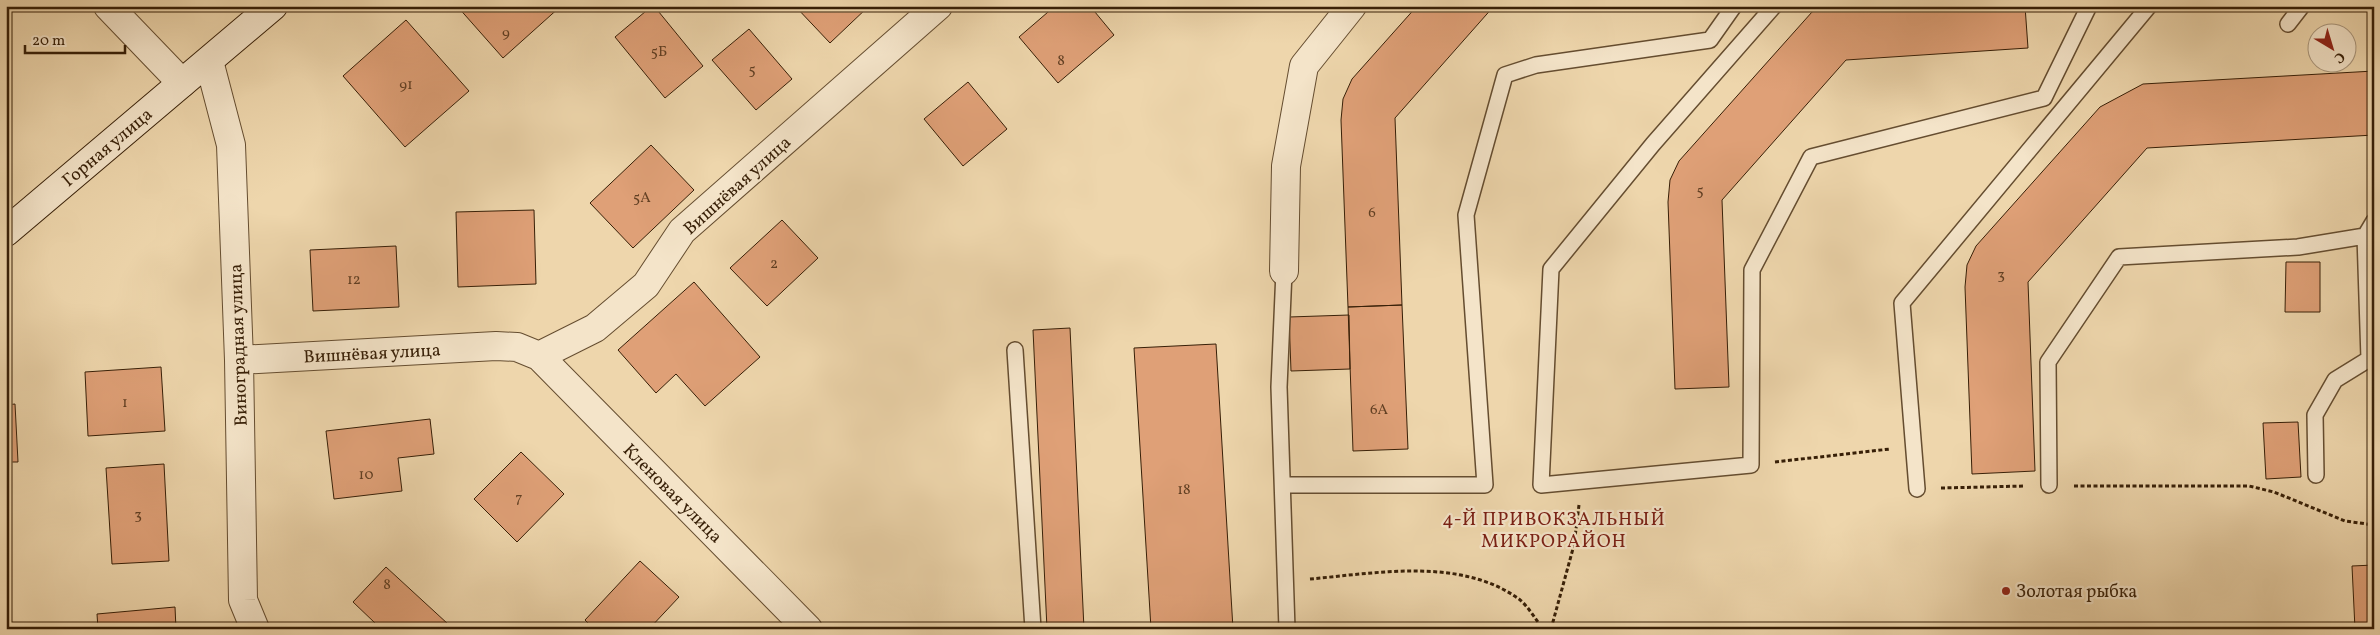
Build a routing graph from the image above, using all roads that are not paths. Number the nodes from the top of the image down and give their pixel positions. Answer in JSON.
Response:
{"nodes":[{"id":1,"x":108,"y":6,"type":"edge"},
{"id":2,"x":273,"y":6,"type":"edge"},
{"id":3,"x":938,"y":6,"type":"edge"},
{"id":4,"x":1352,"y":6,"type":"edge"},
{"id":5,"x":1734,"y":6,"type":"edge"},
{"id":6,"x":1774,"y":6,"type":"edge"},
{"id":7,"x":2089,"y":6,"type":"edge"},
{"id":8,"x":2149,"y":6,"type":"edge"},
{"id":9,"x":2302,"y":6,"type":"edge"},
{"id":10,"x":2288,"y":24,"type":"dead end"},
{"id":11,"x":209,"y":61,"type":"junction"},
{"id":12,"x":182,"y":83,"type":"junction"},
{"id":13,"x":2374,"y":222,"type":"edge"},
{"id":14,"x":6,"y":232,"type":"edge"},
{"id":15,"x":2365,"y":236,"type":"junction"},
{"id":16,"x":1284,"y":271,"type":"joint"},
{"id":17,"x":1016,"y":350,"type":"dead end"},
{"id":18,"x":539,"y":356,"type":"junction"},
{"id":19,"x":2371,"y":359,"type":"edge"},
{"id":20,"x":239,"y":360,"type":"junction"},
{"id":21,"x":2316,"y":475,"type":"dead end"},
{"id":22,"x":1284,"y":485,"type":"junction"},
{"id":23,"x":2049,"y":486,"type":"road end"},
{"id":24,"x":1917,"y":489,"type":"road end"},
{"id":25,"x":256,"y":629,"type":"edge"},
{"id":26,"x":808,"y":629,"type":"edge"},
{"id":27,"x":1033,"y":629,"type":"edge"},
{"id":28,"x":1287,"y":629,"type":"edge"}],
"edges":[{"from":1,"to":12,"type":"street"},
{"from":2,"to":11,"type":"street","name":"Горная улица"},
{"from":3,"to":18,"type":"street","name":"Вишнёвая улица"},
{"from":4,"to":16,"type":"street"},
{"from":5,"to":22,"type":"lane"},
{"from":6,"to":7,"type":"lane"},
{"from":8,"to":24,"type":"lane"},
{"from":9,"to":10,"type":"lane"},
{"from":11,"to":12,"type":"street","name":"Горная улица"},
{"from":11,"to":20,"type":"street","name":"Виноградная улица"},
{"from":12,"to":14,"type":"street","name":"Горная улица"},
{"from":13,"to":15,"type":"lane"},
{"from":15,"to":19,"type":"lane"},
{"from":15,"to":23,"type":"lane"},
{"from":16,"to":22,"type":"lane"},
{"from":17,"to":27,"type":"lane"},
{"from":18,"to":20,"type":"street","name":"Вишнёвая улица"},
{"from":18,"to":26,"type":"street","name":"Кленовая улица"},
{"from":19,"to":21,"type":"lane"},
{"from":20,"to":25,"type":"street","name":"Виноградная улица"},
{"from":22,"to":28,"type":"lane"}]}
